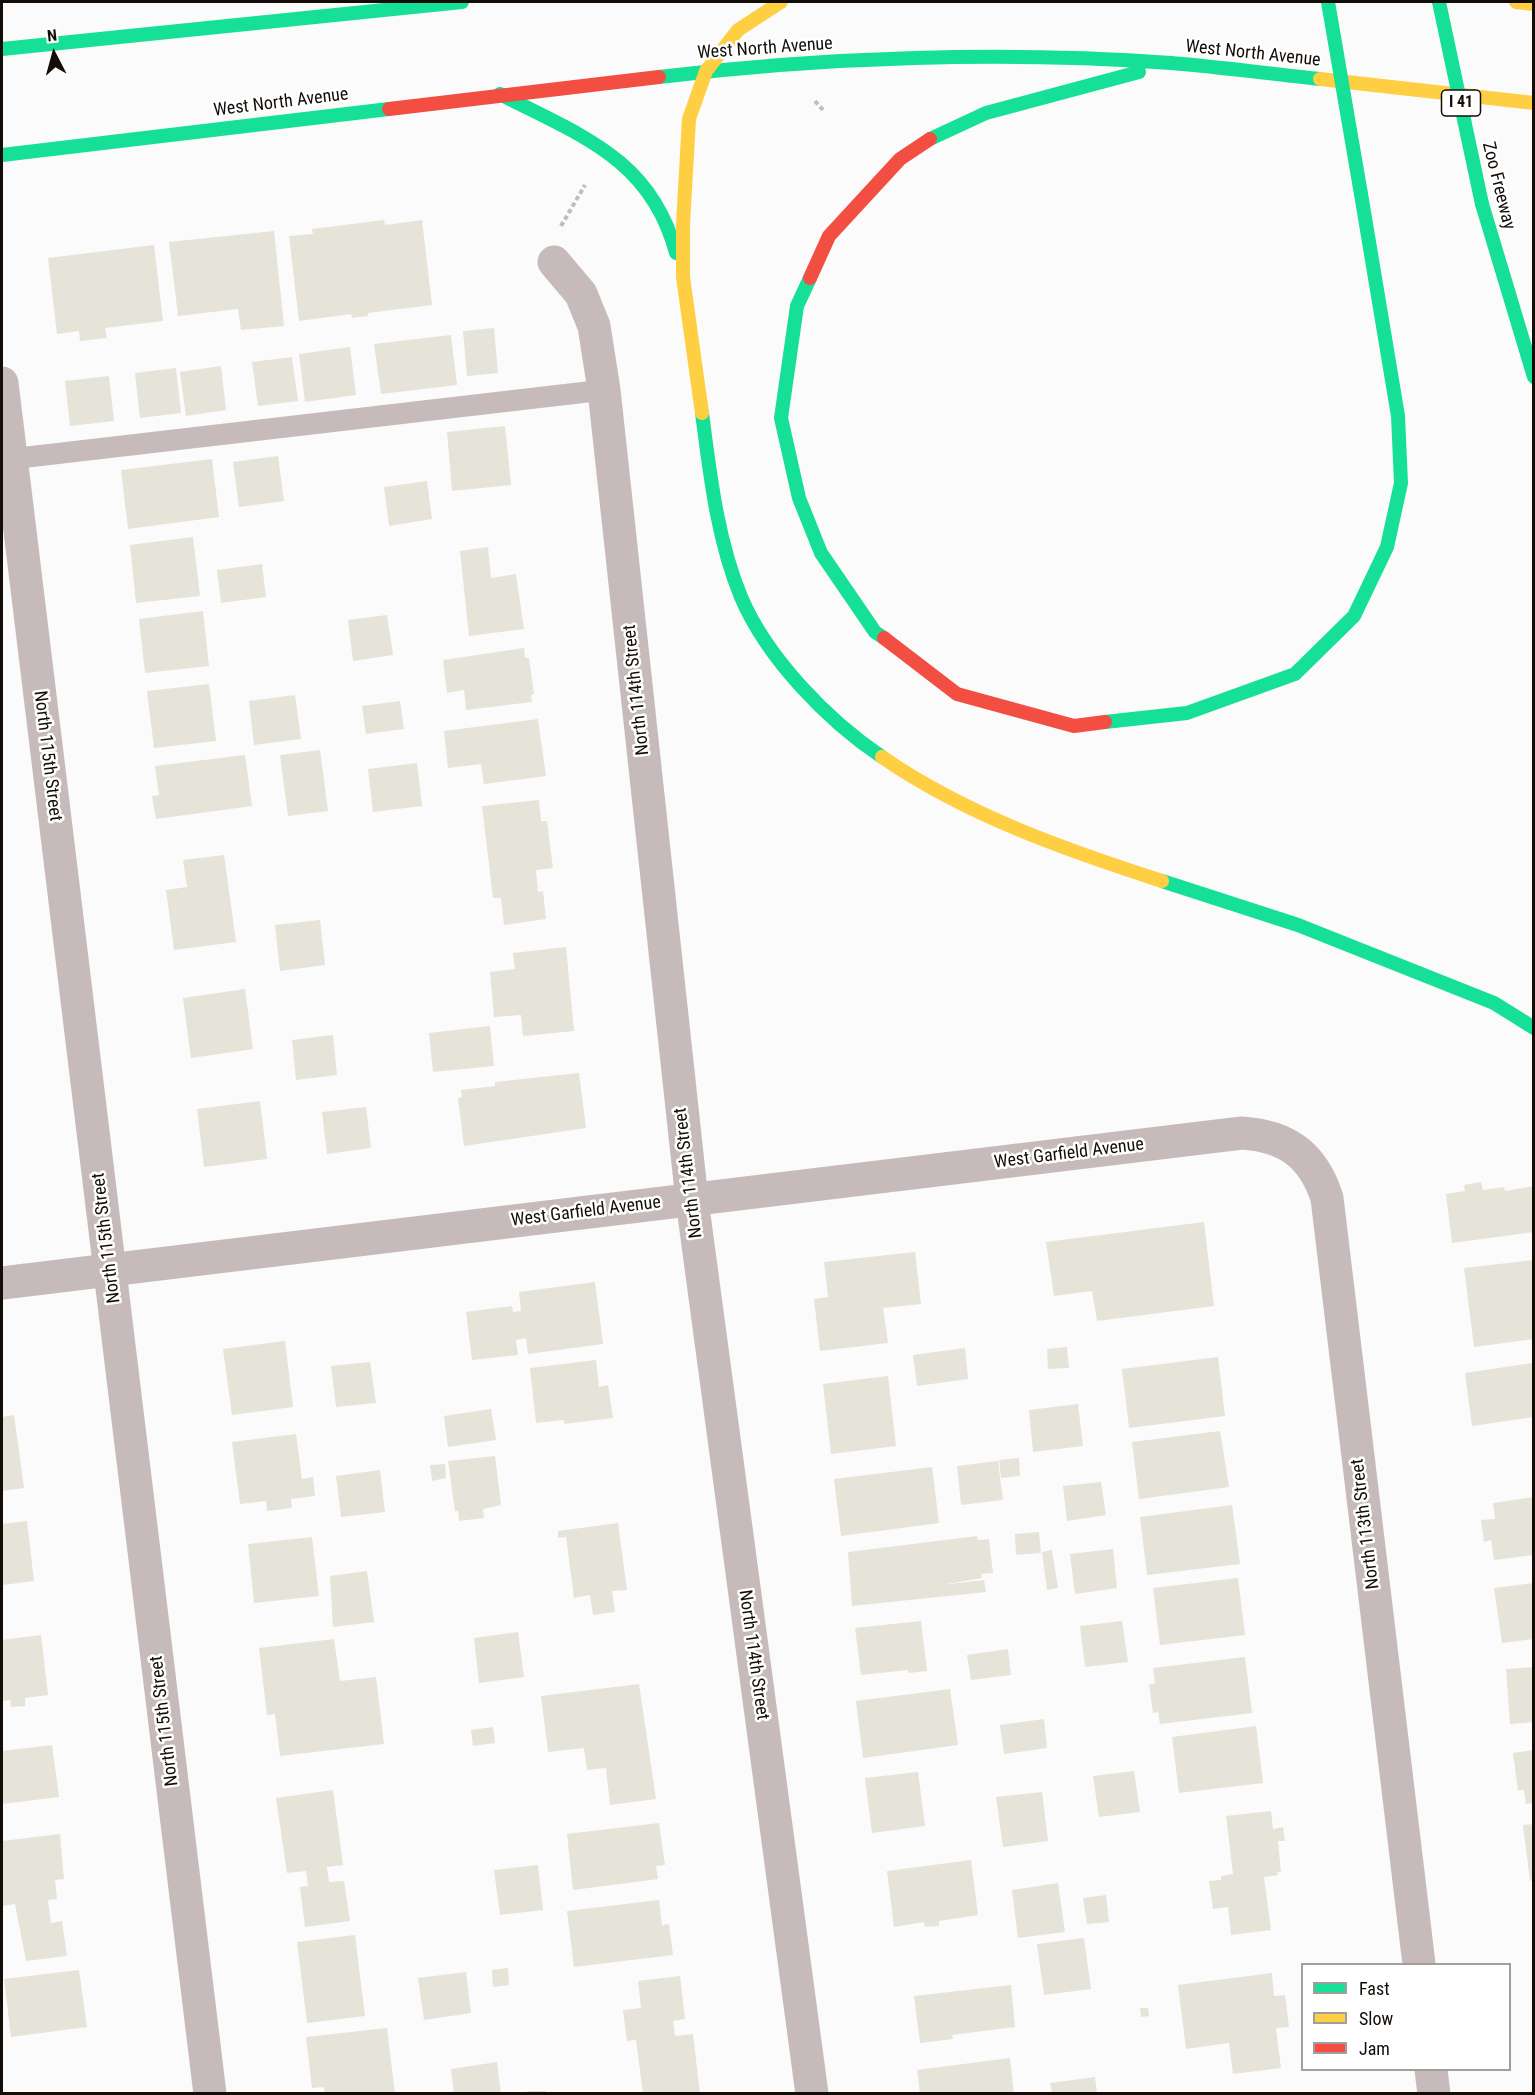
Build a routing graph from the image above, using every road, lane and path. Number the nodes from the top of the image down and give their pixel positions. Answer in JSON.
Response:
{"nodes":[{"id":1,"x":462,"y":2,"type":"edge"},
{"id":2,"x":781,"y":2,"type":"edge"},
{"id":3,"x":1328,"y":2,"type":"edge"},
{"id":4,"x":1439,"y":2,"type":"edge"},
{"id":5,"x":1516,"y":2,"type":"edge"},
{"id":6,"x":1533,"y":4,"type":"edge"},
{"id":7,"x":2,"y":49,"type":"edge"},
{"id":8,"x":1171,"y":63,"type":"junction"},
{"id":9,"x":706,"y":71,"type":"junction"},
{"id":10,"x":500,"y":94,"type":"junction"},
{"id":11,"x":1533,"y":103,"type":"edge"},
{"id":12,"x":2,"y":155,"type":"edge"},
{"id":13,"x":585,"y":185,"type":"dead end"},
{"id":14,"x":554,"y":262,"type":"joint"},
{"id":15,"x":683,"y":277,"type":"junction"},
{"id":16,"x":1533,"y":377,"type":"edge"},
{"id":17,"x":2,"y":383,"type":"edge"},
{"id":18,"x":604,"y":390,"type":"junction"},
{"id":19,"x":6,"y":460,"type":"edge"},
{"id":20,"x":1533,"y":1028,"type":"edge"},
{"id":21,"x":1242,"y":1133,"type":"joint"},
{"id":22,"x":692,"y":1200,"type":"junction"},
{"id":23,"x":110,"y":1268,"type":"junction"},
{"id":24,"x":2,"y":1283,"type":"edge"},
{"id":25,"x":1419,"y":1963,"type":"edge"},
{"id":26,"x":1431,"y":2071,"type":"edge"},
{"id":27,"x":210,"y":2094,"type":"edge"},
{"id":28,"x":812,"y":2094,"type":"edge"},
{"id":29,"x":1434,"y":2094,"type":"edge"}],
"edges":[{"from":1,"to":7,"type":"main road"},
{"from":2,"to":9,"type":"main road"},
{"from":3,"to":8,"type":"main road","bridge":true},
{"from":4,"to":16,"type":"main road","name":"Zoo Freeway","number":"I 41","bridge":true},
{"from":5,"to":6,"type":"main road"},
{"from":8,"to":9,"type":"main road","name":"West North Avenue"},
{"from":8,"to":11,"type":"main road","name":"West North Avenue"},
{"from":9,"to":10,"type":"main road","name":"West North Avenue"},
{"from":9,"to":15,"type":"main road"},
{"from":10,"to":12,"type":"main road","name":"West North Avenue"},
{"from":10,"to":15,"type":"main road"},
{"from":13,"to":14,"type":"path"},
{"from":14,"to":18,"type":"street","name":"North 114th Street"},
{"from":15,"to":20,"type":"main road"},
{"from":17,"to":19,"type":"street","name":"North 115th Street"},
{"from":18,"to":19,"type":"lane"},
{"from":18,"to":22,"type":"street","name":"North 114th Street"},
{"from":19,"to":23,"type":"street","name":"North 115th Street"},
{"from":21,"to":22,"type":"street","name":"West Garfield Avenue"},
{"from":21,"to":25,"type":"street","name":"North 113th Street"},
{"from":22,"to":23,"type":"street","name":"West Garfield Avenue"},
{"from":22,"to":28,"type":"street","name":"North 114th Street"},
{"from":23,"to":24,"type":"street","name":"West Garfield Avenue"},
{"from":23,"to":27,"type":"street","name":"North 115th Street"},
{"from":26,"to":29,"type":"street"}]}
